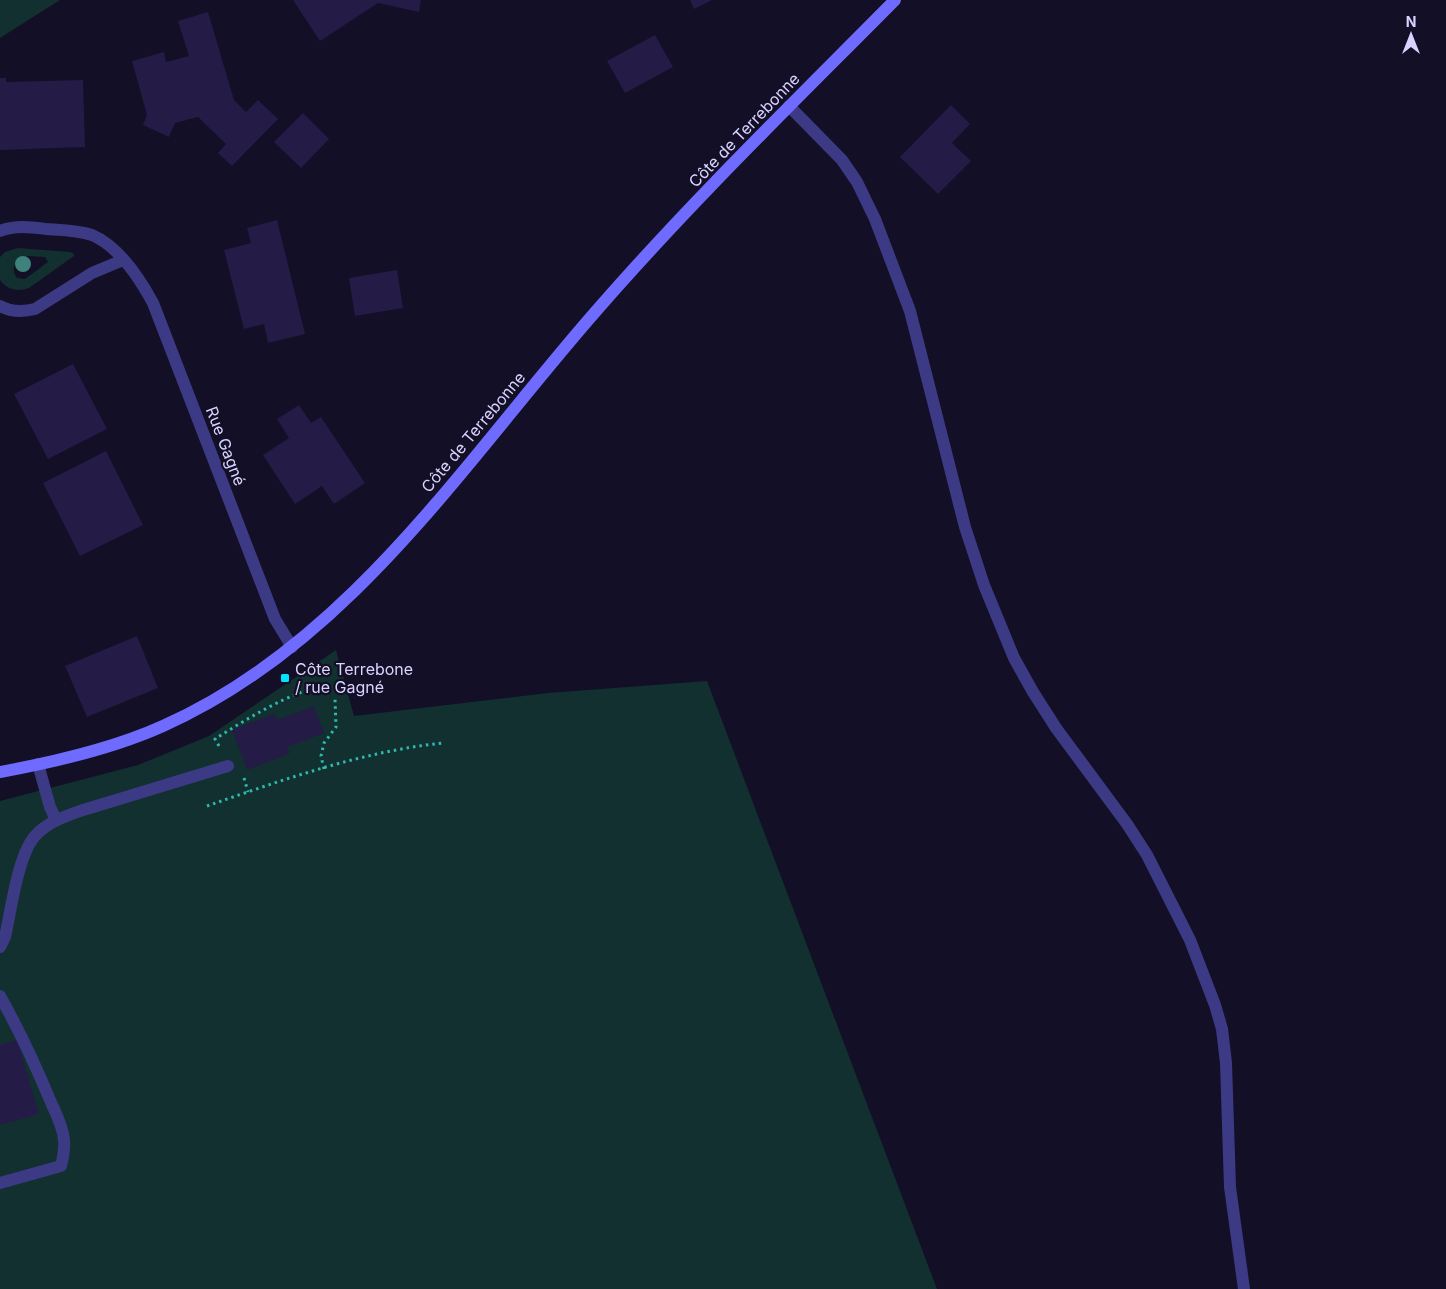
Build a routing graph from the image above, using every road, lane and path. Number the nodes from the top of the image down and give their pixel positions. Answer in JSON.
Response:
{"nodes":[{"id":1,"x":895,"y":0,"type":"edge"},
{"id":2,"x":789,"y":106,"type":"junction"},
{"id":3,"x":0,"y":231,"type":"edge"},
{"id":4,"x":123,"y":260,"type":"junction"},
{"id":5,"x":0,"y":306,"type":"edge"},
{"id":6,"x":292,"y":647,"type":"junction"},
{"id":7,"x":322,"y":682,"type":"dead end"},
{"id":8,"x":335,"y":699,"type":"dead end"},
{"id":9,"x":215,"y":739,"type":"dead end"},
{"id":10,"x":443,"y":743,"type":"dead end"},
{"id":11,"x":38,"y":764,"type":"junction"},
{"id":12,"x":228,"y":766,"type":"dead end"},
{"id":13,"x":324,"y":769,"type":"junction"},
{"id":14,"x":0,"y":772,"type":"edge"},
{"id":15,"x":247,"y":786,"type":"dead end"},
{"id":16,"x":248,"y":792,"type":"junction"},
{"id":17,"x":207,"y":806,"type":"dead end"},
{"id":18,"x":56,"y":820,"type":"junction"},
{"id":19,"x":0,"y":947,"type":"edge"},
{"id":20,"x":0,"y":996,"type":"edge"},
{"id":21,"x":0,"y":1183,"type":"edge"},
{"id":22,"x":1244,"y":1289,"type":"edge"}],
"edges":[{"from":1,"to":2,"type":"main road","name":"Côte de Terrebonne"},
{"from":2,"to":6,"type":"main road","name":"Côte de Terrebonne"},
{"from":2,"to":22,"type":"street"},
{"from":3,"to":4,"type":"street","name":"Rue Gagné"},
{"from":4,"to":5,"type":"street"},
{"from":4,"to":6,"type":"street","name":"Rue Gagné"},
{"from":6,"to":11,"type":"main road","name":"Côte de Terrebonne"},
{"from":7,"to":9,"type":"path"},
{"from":8,"to":13,"type":"path"},
{"from":10,"to":13,"type":"path"},
{"from":11,"to":14,"type":"main road","name":"Côte de Terrebonne"},
{"from":11,"to":18,"type":"street"},
{"from":12,"to":18,"type":"street"},
{"from":13,"to":16,"type":"path"},
{"from":15,"to":16,"type":"path"},
{"from":16,"to":17,"type":"path"},
{"from":18,"to":19,"type":"street"},
{"from":20,"to":21,"type":"street"}]}
